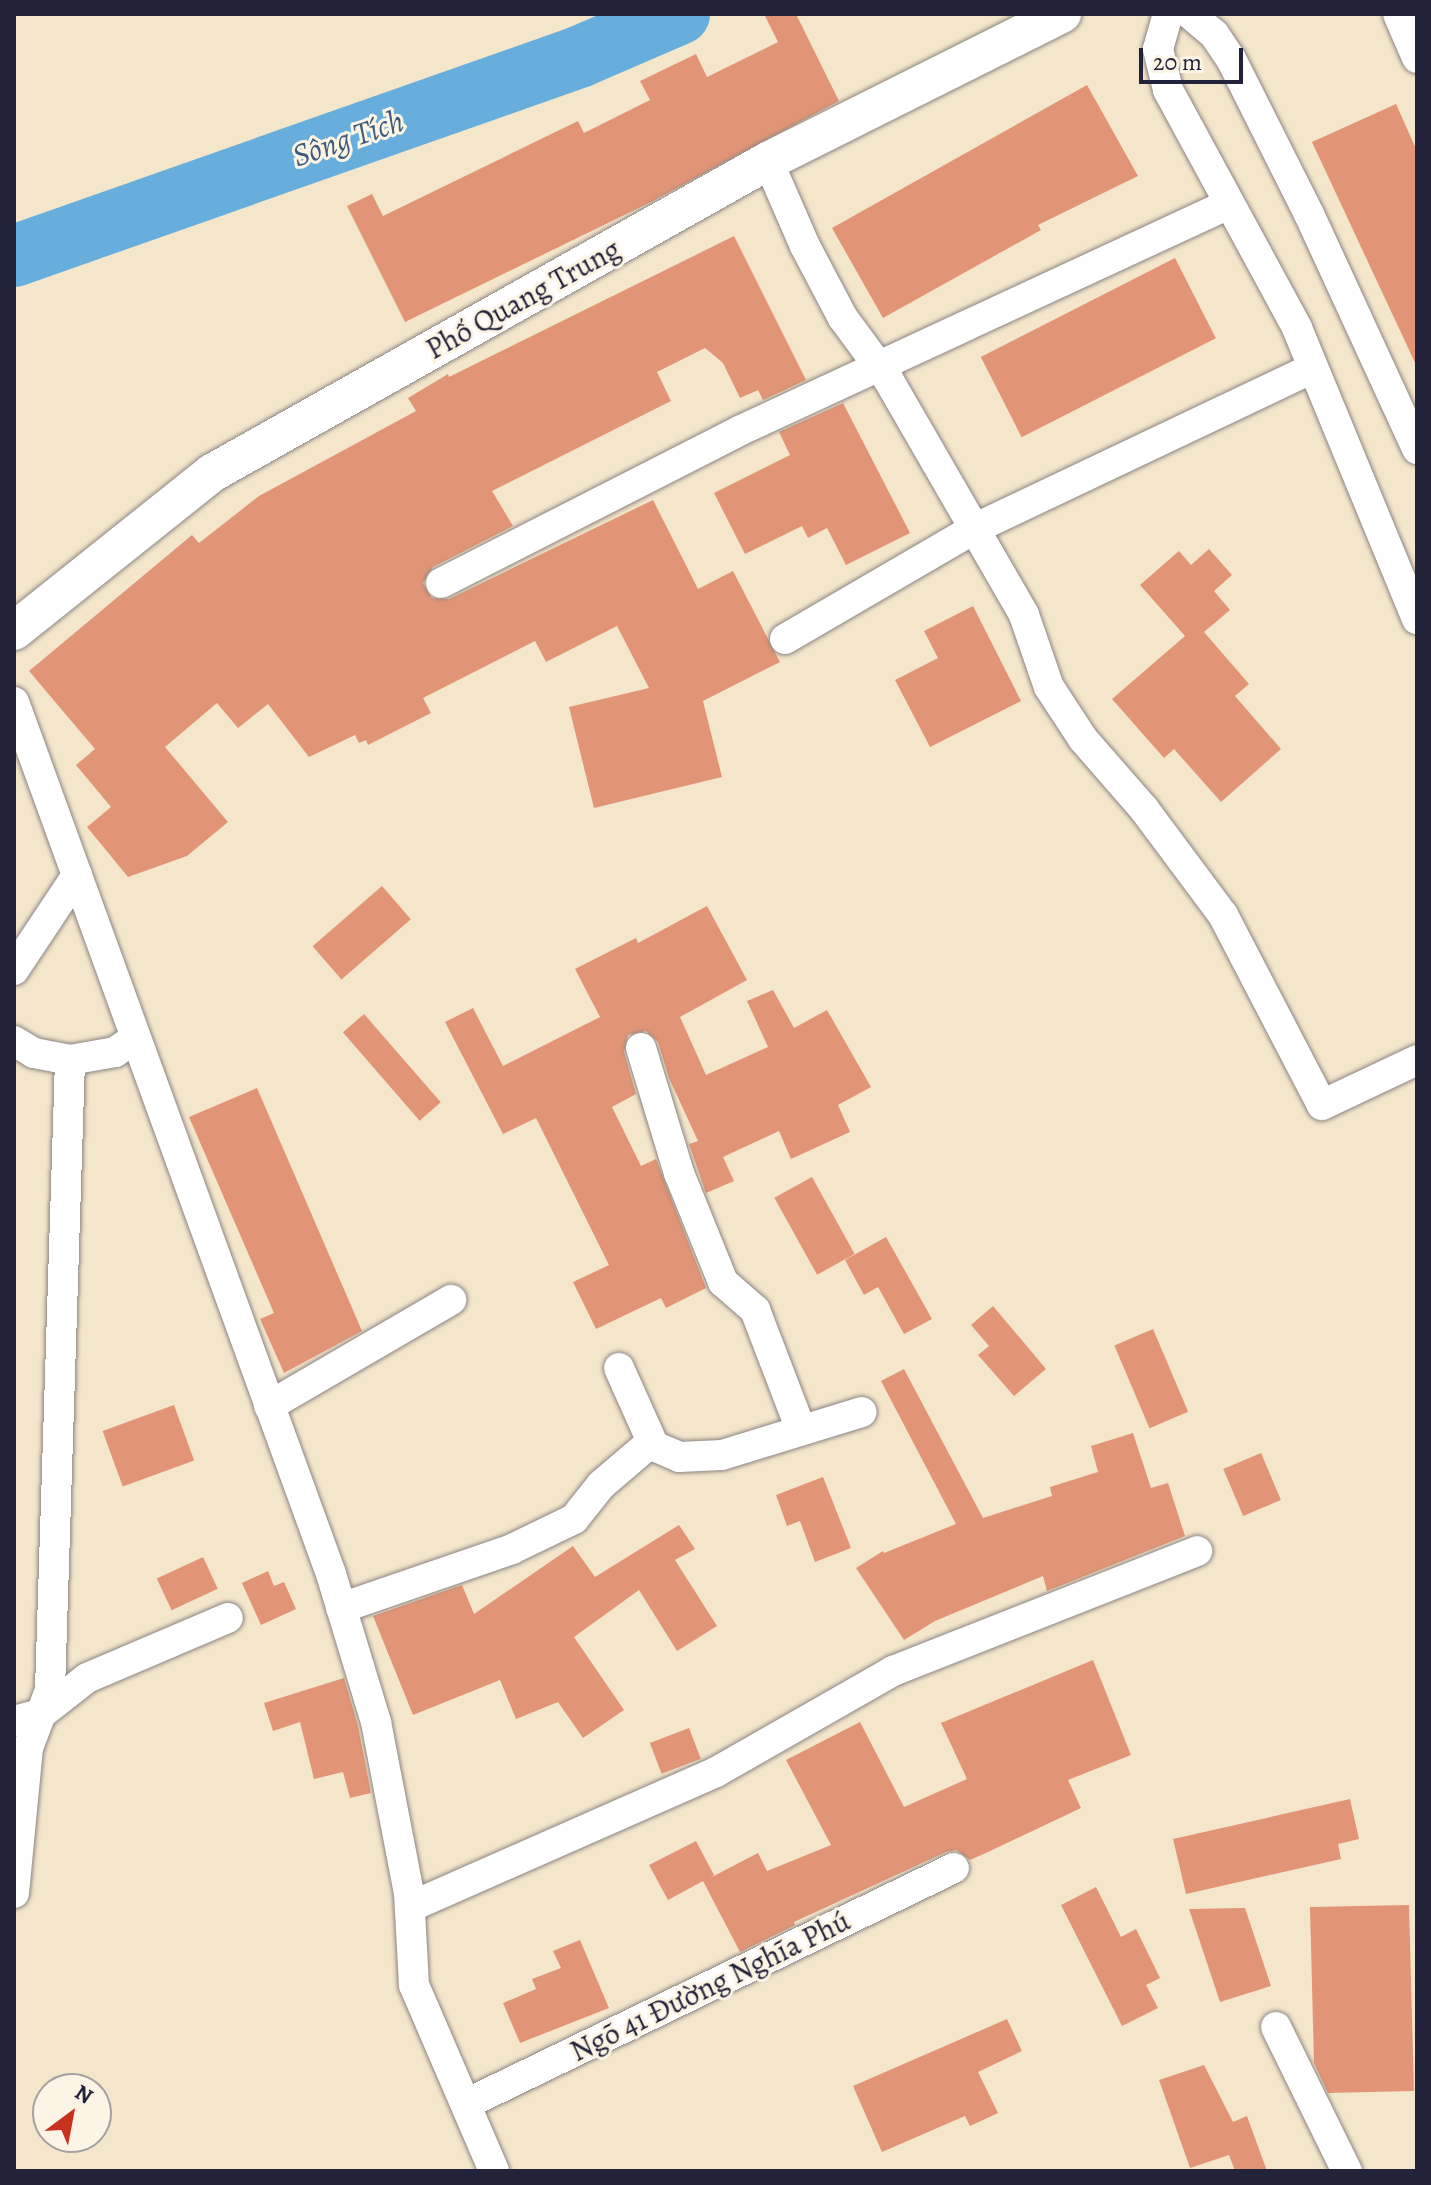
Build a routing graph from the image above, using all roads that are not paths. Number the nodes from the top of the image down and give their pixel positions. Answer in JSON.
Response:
{"nodes":[{"id":1,"x":1062,"y":14,"type":"edge"},
{"id":2,"x":1168,"y":14,"type":"edge"},
{"id":3,"x":1190,"y":14,"type":"edge"},
{"id":4,"x":1398,"y":14,"type":"edge"},
{"id":5,"x":1417,"y":58,"type":"edge"},
{"id":6,"x":768,"y":161,"type":"junction"},
{"id":7,"x":1229,"y":204,"type":"junction"},
{"id":8,"x":880,"y":368,"type":"junction"},
{"id":9,"x":1313,"y":368,"type":"junction"},
{"id":10,"x":1417,"y":449,"type":"edge"},
{"id":11,"x":976,"y":528,"type":"junction"},
{"id":12,"x":441,"y":583,"type":"dead end"},
{"id":13,"x":1417,"y":619,"type":"edge"},
{"id":14,"x":14,"y":631,"type":"edge"},
{"id":15,"x":785,"y":639,"type":"dead end"},
{"id":16,"x":14,"y":702,"type":"edge"},
{"id":17,"x":77,"y":875,"type":"junction"},
{"id":18,"x":14,"y":970,"type":"edge"},
{"id":19,"x":136,"y":1038,"type":"junction"},
{"id":20,"x":14,"y":1041,"type":"edge"},
{"id":21,"x":641,"y":1048,"type":"dead end"},
{"id":22,"x":70,"y":1060,"type":"junction"},
{"id":23,"x":1417,"y":1060,"type":"edge"},
{"id":24,"x":451,"y":1300,"type":"dead end"},
{"id":25,"x":619,"y":1368,"type":"dead end"},
{"id":26,"x":269,"y":1406,"type":"junction"},
{"id":27,"x":862,"y":1412,"type":"dead end"},
{"id":28,"x":801,"y":1430,"type":"junction"},
{"id":29,"x":653,"y":1444,"type":"junction"},
{"id":30,"x":1197,"y":1551,"type":"dead end"},
{"id":31,"x":341,"y":1608,"type":"junction"},
{"id":32,"x":228,"y":1618,"type":"dead end"},
{"id":33,"x":28,"y":1718,"type":"edge"},
{"id":34,"x":954,"y":1868,"type":"dead end"},
{"id":35,"x":14,"y":1893,"type":"edge"},
{"id":36,"x":410,"y":1907,"type":"junction"},
{"id":37,"x":1276,"y":2027,"type":"dead end"},
{"id":38,"x":466,"y":2104,"type":"junction"},
{"id":39,"x":494,"y":2171,"type":"edge"},
{"id":40,"x":1347,"y":2171,"type":"edge"}],
"edges":[{"from":1,"to":6,"type":"street","name":"Phố Quang Trung"},
{"from":2,"to":7,"type":"street"},
{"from":3,"to":10,"type":"street"},
{"from":4,"to":5,"type":"street"},
{"from":6,"to":8,"type":"street"},
{"from":6,"to":14,"type":"street","name":"Phố Quang Trung"},
{"from":7,"to":8,"type":"street"},
{"from":7,"to":9,"type":"street"},
{"from":8,"to":11,"type":"street"},
{"from":8,"to":12,"type":"street"},
{"from":9,"to":11,"type":"street"},
{"from":9,"to":13,"type":"street"},
{"from":11,"to":15,"type":"street"},
{"from":11,"to":23,"type":"street"},
{"from":16,"to":17,"type":"street"},
{"from":17,"to":18,"type":"street"},
{"from":17,"to":19,"type":"street"},
{"from":19,"to":22,"type":"street"},
{"from":19,"to":26,"type":"street"},
{"from":20,"to":22,"type":"street"},
{"from":21,"to":28,"type":"street"},
{"from":22,"to":33,"type":"street"},
{"from":24,"to":26,"type":"street"},
{"from":25,"to":29,"type":"street"},
{"from":26,"to":31,"type":"street"},
{"from":27,"to":28,"type":"street"},
{"from":28,"to":29,"type":"street"},
{"from":29,"to":31,"type":"street"},
{"from":30,"to":36,"type":"street"},
{"from":31,"to":36,"type":"street"},
{"from":32,"to":33,"type":"street"},
{"from":33,"to":35,"type":"street"},
{"from":34,"to":38,"type":"street","name":"Ngõ 41 Đường Nghĩa Phú"},
{"from":36,"to":38,"type":"street"},
{"from":37,"to":40,"type":"street"},
{"from":38,"to":39,"type":"street"}]}
